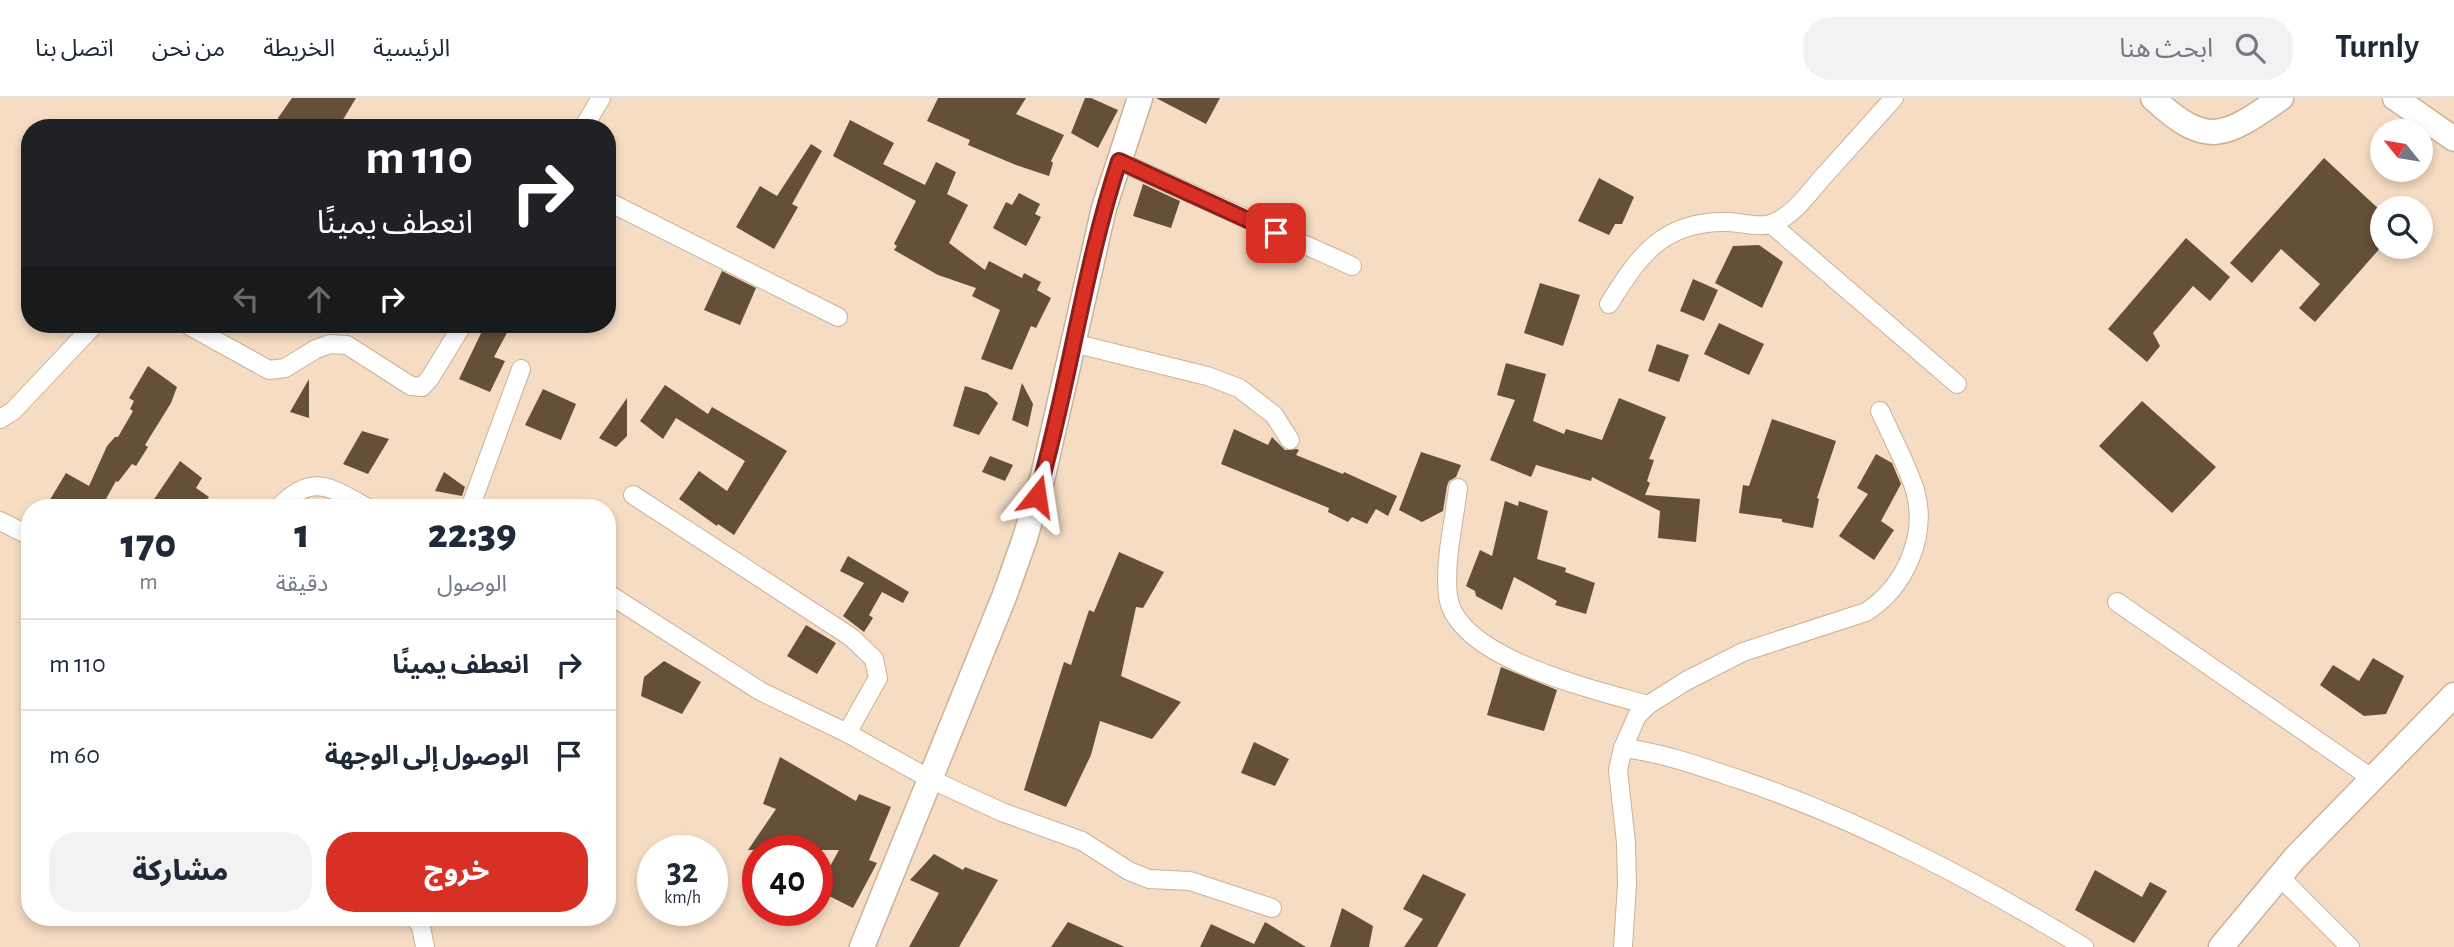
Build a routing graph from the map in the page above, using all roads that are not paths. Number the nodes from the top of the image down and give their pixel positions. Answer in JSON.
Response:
{"nodes":[{"id":1,"x":601,"y":98,"type":"edge"},
{"id":2,"x":1140,"y":98,"type":"edge"},
{"id":3,"x":1894,"y":98,"type":"edge"},
{"id":4,"x":2153,"y":98,"type":"edge"},
{"id":5,"x":2281,"y":98,"type":"edge"},
{"id":6,"x":2395,"y":98,"type":"edge"},
{"id":7,"x":588,"y":119,"type":"edge"},
{"id":8,"x":2454,"y":139,"type":"edge"},
{"id":9,"x":1119,"y":161,"type":"junction"},
{"id":10,"x":616,"y":206,"type":"edge"},
{"id":11,"x":1771,"y":225,"type":"junction"},
{"id":12,"x":1352,"y":266,"type":"dead end"},
{"id":13,"x":1609,"y":304,"type":"dead end"},
{"id":14,"x":838,"y":317,"type":"dead end"},
{"id":15,"x":87,"y":333,"type":"edge"},
{"id":16,"x":202,"y":333,"type":"edge"},
{"id":17,"x":458,"y":333,"type":"edge"},
{"id":18,"x":1073,"y":343,"type":"junction"},
{"id":19,"x":521,"y":369,"type":"dead end"},
{"id":20,"x":1957,"y":384,"type":"dead end"},
{"id":21,"x":1880,"y":411,"type":"dead end"},
{"id":22,"x":0,"y":419,"type":"edge"},
{"id":23,"x":1290,"y":440,"type":"dead end"},
{"id":24,"x":1458,"y":488,"type":"dead end"},
{"id":25,"x":633,"y":495,"type":"dead end"},
{"id":26,"x":286,"y":499,"type":"edge"},
{"id":27,"x":350,"y":499,"type":"edge"},
{"id":28,"x":473,"y":499,"type":"edge"},
{"id":29,"x":0,"y":521,"type":"edge"},
{"id":30,"x":21,"y":532,"type":"edge"},
{"id":31,"x":616,"y":599,"type":"edge"},
{"id":32,"x":2118,"y":602,"type":"dead end"},
{"id":33,"x":2454,"y":695,"type":"edge"},
{"id":34,"x":1648,"y":705,"type":"junction"},
{"id":35,"x":847,"y":733,"type":"junction"},
{"id":36,"x":1623,"y":748,"type":"junction"},
{"id":37,"x":930,"y":779,"type":"junction"},
{"id":38,"x":2373,"y":779,"type":"junction"},
{"id":39,"x":2279,"y":876,"type":"junction"},
{"id":40,"x":1272,"y":908,"type":"dead end"},
{"id":41,"x":420,"y":926,"type":"edge"},
{"id":42,"x":425,"y":947,"type":"edge"},
{"id":43,"x":862,"y":947,"type":"edge"},
{"id":44,"x":1623,"y":947,"type":"edge"},
{"id":45,"x":2084,"y":947,"type":"edge"},
{"id":46,"x":2221,"y":947,"type":"edge"},
{"id":47,"x":2350,"y":947,"type":"edge"}],
"edges":[{"from":1,"to":7,"type":"street"},
{"from":2,"to":9,"type":"street"},
{"from":3,"to":11,"type":"street"},
{"from":4,"to":5,"type":"street"},
{"from":6,"to":8,"type":"street"},
{"from":9,"to":12,"type":"street"},
{"from":9,"to":18,"type":"street"},
{"from":10,"to":14,"type":"street"},
{"from":11,"to":13,"type":"street"},
{"from":11,"to":20,"type":"street"},
{"from":15,"to":22,"type":"street"},
{"from":16,"to":17,"type":"street"},
{"from":18,"to":23,"type":"street"},
{"from":18,"to":37,"type":"street"},
{"from":19,"to":28,"type":"street"},
{"from":21,"to":34,"type":"street"},
{"from":24,"to":34,"type":"street"},
{"from":25,"to":35,"type":"street"},
{"from":26,"to":27,"type":"street"},
{"from":29,"to":30,"type":"street"},
{"from":31,"to":35,"type":"street"},
{"from":32,"to":38,"type":"street"},
{"from":33,"to":38,"type":"street"},
{"from":34,"to":36,"type":"street"},
{"from":35,"to":37,"type":"street"},
{"from":36,"to":44,"type":"street"},
{"from":36,"to":45,"type":"street"},
{"from":37,"to":40,"type":"street"},
{"from":37,"to":43,"type":"street"},
{"from":38,"to":39,"type":"street"},
{"from":39,"to":46,"type":"street"},
{"from":39,"to":47,"type":"street"},
{"from":41,"to":42,"type":"street"}]}
